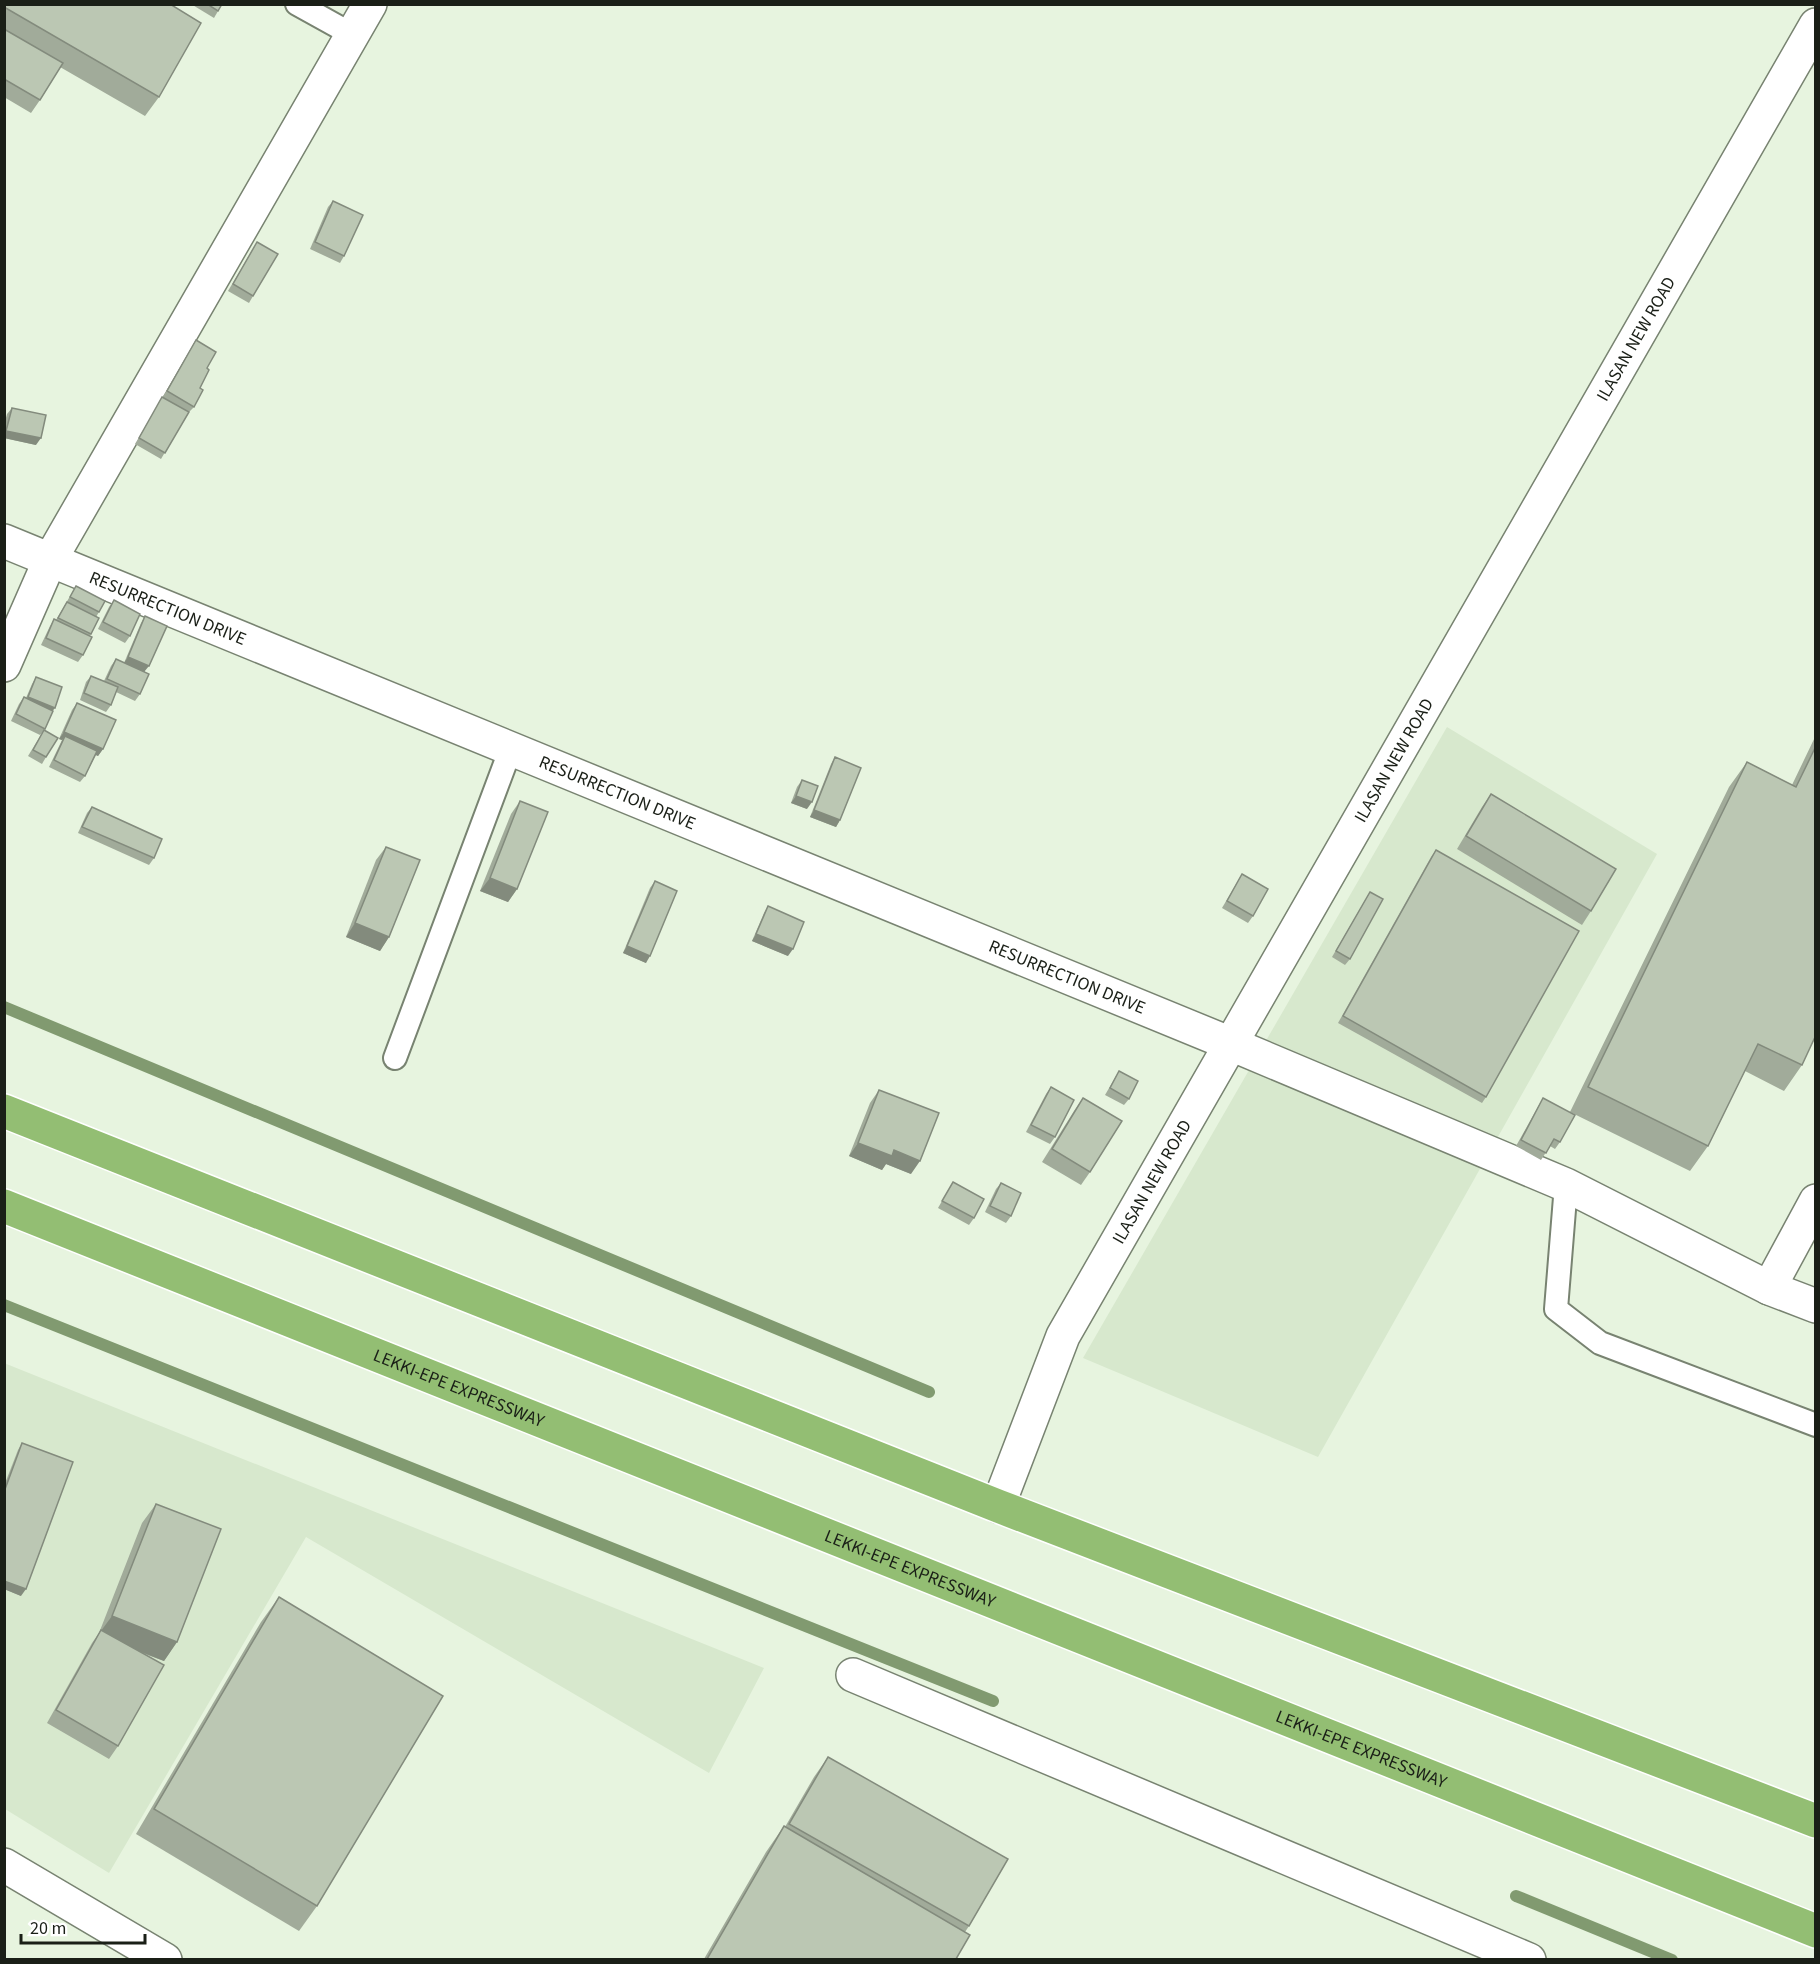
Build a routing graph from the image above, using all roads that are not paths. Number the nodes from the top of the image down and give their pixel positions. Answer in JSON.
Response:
{"nodes":[{"id":1,"x":297,"y":4,"type":"edge"},
{"id":2,"x":370,"y":4,"type":"edge"},
{"id":3,"x":1815,"y":25,"type":"edge"},
{"id":4,"x":353,"y":35,"type":"junction"},
{"id":5,"x":4,"y":541,"type":"edge"},
{"id":6,"x":50,"y":560,"type":"junction"},
{"id":7,"x":4,"y":664,"type":"edge"},
{"id":8,"x":510,"y":748,"type":"junction"},
{"id":9,"x":1231,"y":1044,"type":"junction"},
{"id":10,"x":395,"y":1058,"type":"dead end"},
{"id":11,"x":4,"y":1111,"type":"edge"},
{"id":12,"x":1566,"y":1185,"type":"junction"},
{"id":13,"x":1815,"y":1201,"type":"edge"},
{"id":14,"x":4,"y":1206,"type":"edge"},
{"id":15,"x":1769,"y":1288,"type":"junction"},
{"id":16,"x":1815,"y":1306,"type":"edge"},
{"id":17,"x":1815,"y":1425,"type":"edge"},
{"id":18,"x":998,"y":1506,"type":"junction"},
{"id":19,"x":853,"y":1675,"type":"dead end"},
{"id":20,"x":1815,"y":1821,"type":"edge"},
{"id":21,"x":4,"y":1865,"type":"edge"},
{"id":22,"x":1815,"y":1931,"type":"edge"},
{"id":23,"x":165,"y":1959,"type":"edge"},
{"id":24,"x":1528,"y":1959,"type":"edge"}],
"edges":[{"from":1,"to":4,"type":"lane"},
{"from":2,"to":4,"type":"street"},
{"from":3,"to":9,"type":"street","name":"ILASAN NEW ROAD"},
{"from":4,"to":6,"type":"street"},
{"from":5,"to":6,"type":"street","name":"RESURRECTION DRIVE"},
{"from":6,"to":7,"type":"street"},
{"from":6,"to":8,"type":"street","name":"RESURRECTION DRIVE"},
{"from":8,"to":9,"type":"street","name":"RESURRECTION DRIVE"},
{"from":8,"to":10,"type":"lane"},
{"from":9,"to":12,"type":"street","name":"RESURRECTION DRIVE"},
{"from":9,"to":18,"type":"street","name":"ILASAN NEW ROAD"},
{"from":11,"to":18,"type":"highway"},
{"from":12,"to":15,"type":"street","name":"RESURRECTION DRIVE"},
{"from":12,"to":17,"type":"lane"},
{"from":13,"to":15,"type":"street"},
{"from":14,"to":22,"type":"highway","name":"LEKKI-EPE EXPRESSWAY"},
{"from":15,"to":16,"type":"street","name":"RESURRECTION DRIVE"},
{"from":18,"to":20,"type":"highway"},
{"from":19,"to":24,"type":"street"},
{"from":21,"to":23,"type":"street"}]}
